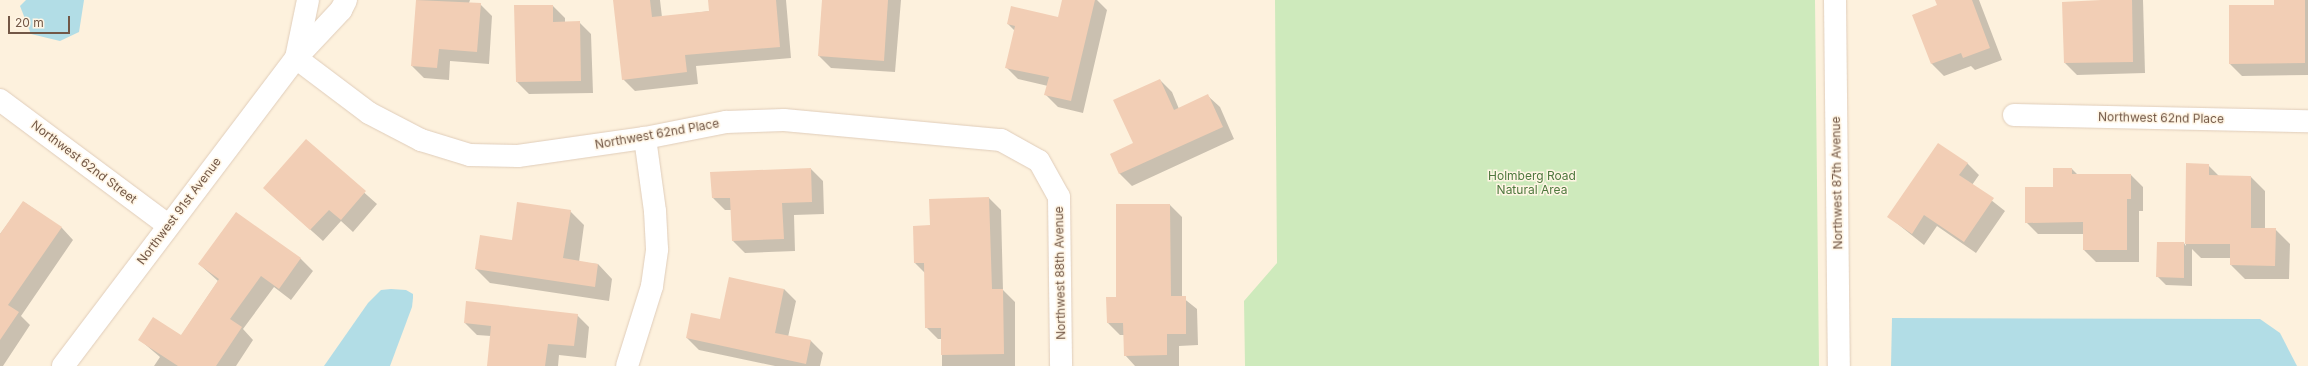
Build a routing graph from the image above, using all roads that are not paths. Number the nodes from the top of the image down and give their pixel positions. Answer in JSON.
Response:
{"nodes":[{"id":1,"x":308,"y":0,"type":"edge"},
{"id":2,"x":346,"y":0,"type":"edge"},
{"id":3,"x":1835,"y":0,"type":"edge"},
{"id":4,"x":296,"y":58,"type":"junction"},
{"id":5,"x":0,"y":100,"type":"edge"},
{"id":6,"x":2014,"y":115,"type":"dead end"},
{"id":7,"x":2308,"y":121,"type":"edge"},
{"id":8,"x":645,"y":138,"type":"junction"},
{"id":9,"x":1039,"y":161,"type":"joint"},
{"id":10,"x":168,"y":225,"type":"junction"},
{"id":11,"x":63,"y":366,"type":"edge"},
{"id":12,"x":627,"y":366,"type":"edge"},
{"id":13,"x":1061,"y":366,"type":"edge"},
{"id":14,"x":1839,"y":366,"type":"edge"}],
"edges":[{"from":1,"to":4,"type":"street","name":"Northwest 91st Avenue"},
{"from":2,"to":4,"type":"street","name":"Northwest 91st Avenue"},
{"from":3,"to":14,"type":"street","name":"Northwest 87th Avenue"},
{"from":4,"to":8,"type":"street","name":"Northwest 62nd Place"},
{"from":4,"to":10,"type":"street","name":"Northwest 91st Avenue"},
{"from":5,"to":10,"type":"street","name":"Northwest 62nd Street"},
{"from":6,"to":7,"type":"street","name":"Northwest 62nd Place"},
{"from":8,"to":9,"type":"street","name":"Northwest 62nd Place"},
{"from":8,"to":12,"type":"street"},
{"from":9,"to":13,"type":"street","name":"Northwest 88th Avenue"},
{"from":10,"to":11,"type":"street","name":"Northwest 91st Avenue"}]}
